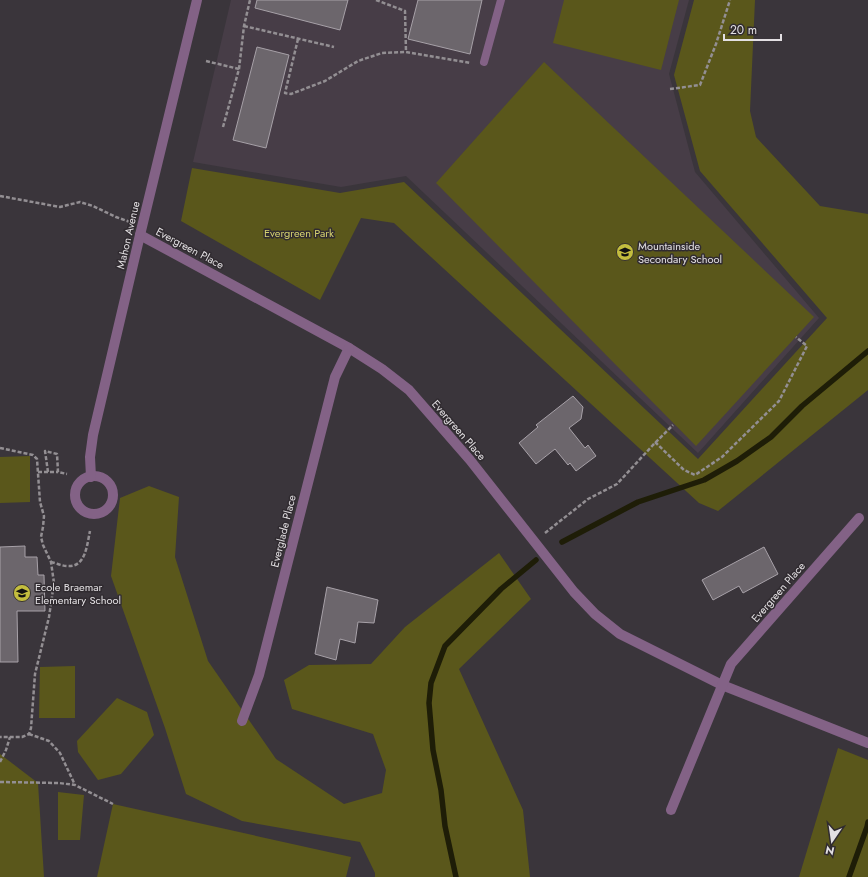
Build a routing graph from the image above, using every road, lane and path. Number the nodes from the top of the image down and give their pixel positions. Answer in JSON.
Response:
{"nodes":[{"id":1,"x":197,"y":0,"type":"edge"},
{"id":2,"x":250,"y":0,"type":"edge"},
{"id":3,"x":376,"y":0,"type":"edge"},
{"id":4,"x":501,"y":0,"type":"edge"},
{"id":5,"x":730,"y":0,"type":"edge"},
{"id":6,"x":244,"y":26,"type":"junction"},
{"id":7,"x":298,"y":39,"type":"junction"},
{"id":8,"x":334,"y":47,"type":"dead end"},
{"id":9,"x":406,"y":52,"type":"junction"},
{"id":10,"x":206,"y":61,"type":"dead end"},
{"id":11,"x":484,"y":62,"type":"joint"},
{"id":12,"x":239,"y":69,"type":"junction"},
{"id":13,"x":670,"y":89,"type":"dead end"},
{"id":14,"x":223,"y":128,"type":"dead end"},
{"id":15,"x":0,"y":196,"type":"edge"},
{"id":16,"x":130,"y":223,"type":"dead end"},
{"id":17,"x":140,"y":235,"type":"junction"},
{"id":18,"x":796,"y":337,"type":"dead end"},
{"id":19,"x":348,"y":348,"type":"junction"},
{"id":20,"x":673,"y":425,"type":"dead end"},
{"id":21,"x":655,"y":442,"type":"junction"},
{"id":22,"x":0,"y":448,"type":"edge"},
{"id":23,"x":38,"y":472,"type":"junction"},
{"id":24,"x":48,"y":472,"type":"junction"},
{"id":25,"x":58,"y":472,"type":"junction"},
{"id":26,"x":67,"y":474,"type":"dead end"},
{"id":27,"x":92,"y":477,"type":"dead end"},
{"id":28,"x":859,"y":518,"type":"dead end"},
{"id":29,"x":90,"y":531,"type":"dead end"},
{"id":30,"x":535,"y":543,"type":"junction"},
{"id":31,"x":51,"y":562,"type":"junction"},
{"id":32,"x":722,"y":684,"type":"junction"},
{"id":33,"x":242,"y":721,"type":"dead end"},
{"id":34,"x":29,"y":734,"type":"junction"},
{"id":35,"x":0,"y":737,"type":"edge"},
{"id":36,"x":10,"y":737,"type":"junction"},
{"id":37,"x":868,"y":743,"type":"edge"},
{"id":38,"x":0,"y":762,"type":"edge"},
{"id":39,"x":0,"y":782,"type":"edge"},
{"id":40,"x":75,"y":785,"type":"junction"},
{"id":41,"x":113,"y":804,"type":"dead end"},
{"id":42,"x":671,"y":810,"type":"dead end"}],
"edges":[{"from":1,"to":17,"type":"street","name":"Mahon Avenue"},
{"from":2,"to":6,"type":"path"},
{"from":3,"to":9,"type":"path"},
{"from":4,"to":11,"type":"lane"},
{"from":5,"to":13,"type":"path"},
{"from":6,"to":7,"type":"path"},
{"from":6,"to":12,"type":"path"},
{"from":7,"to":8,"type":"path"},
{"from":7,"to":9,"type":"path"},
{"from":9,"to":11,"type":"path"},
{"from":10,"to":12,"type":"path"},
{"from":12,"to":14,"type":"path"},
{"from":15,"to":16,"type":"path"},
{"from":17,"to":19,"type":"street","name":"Evergreen Place"},
{"from":17,"to":27,"type":"street","name":"Mahon Avenue"},
{"from":18,"to":21,"type":"path"},
{"from":19,"to":30,"type":"street","name":"Evergreen Place"},
{"from":19,"to":33,"type":"street","name":"Everglade Place"},
{"from":20,"to":21,"type":"path"},
{"from":21,"to":30,"type":"path"},
{"from":22,"to":23,"type":"path"},
{"from":23,"to":24,"type":"path"},
{"from":23,"to":31,"type":"path"},
{"from":24,"to":25,"type":"path"},
{"from":24,"to":25,"type":"path"},
{"from":25,"to":26,"type":"path"},
{"from":28,"to":32,"type":"street","name":"Evergreen Place"},
{"from":29,"to":31,"type":"path"},
{"from":30,"to":32,"type":"street","name":"Evergreen Place"},
{"from":31,"to":34,"type":"path"},
{"from":32,"to":37,"type":"street","name":"Evergreen Place"},
{"from":32,"to":42,"type":"street","name":"Evergreen Place"},
{"from":34,"to":36,"type":"path"},
{"from":34,"to":40,"type":"path"},
{"from":35,"to":36,"type":"path"},
{"from":36,"to":38,"type":"path"},
{"from":39,"to":40,"type":"path"},
{"from":40,"to":41,"type":"path"}]}
